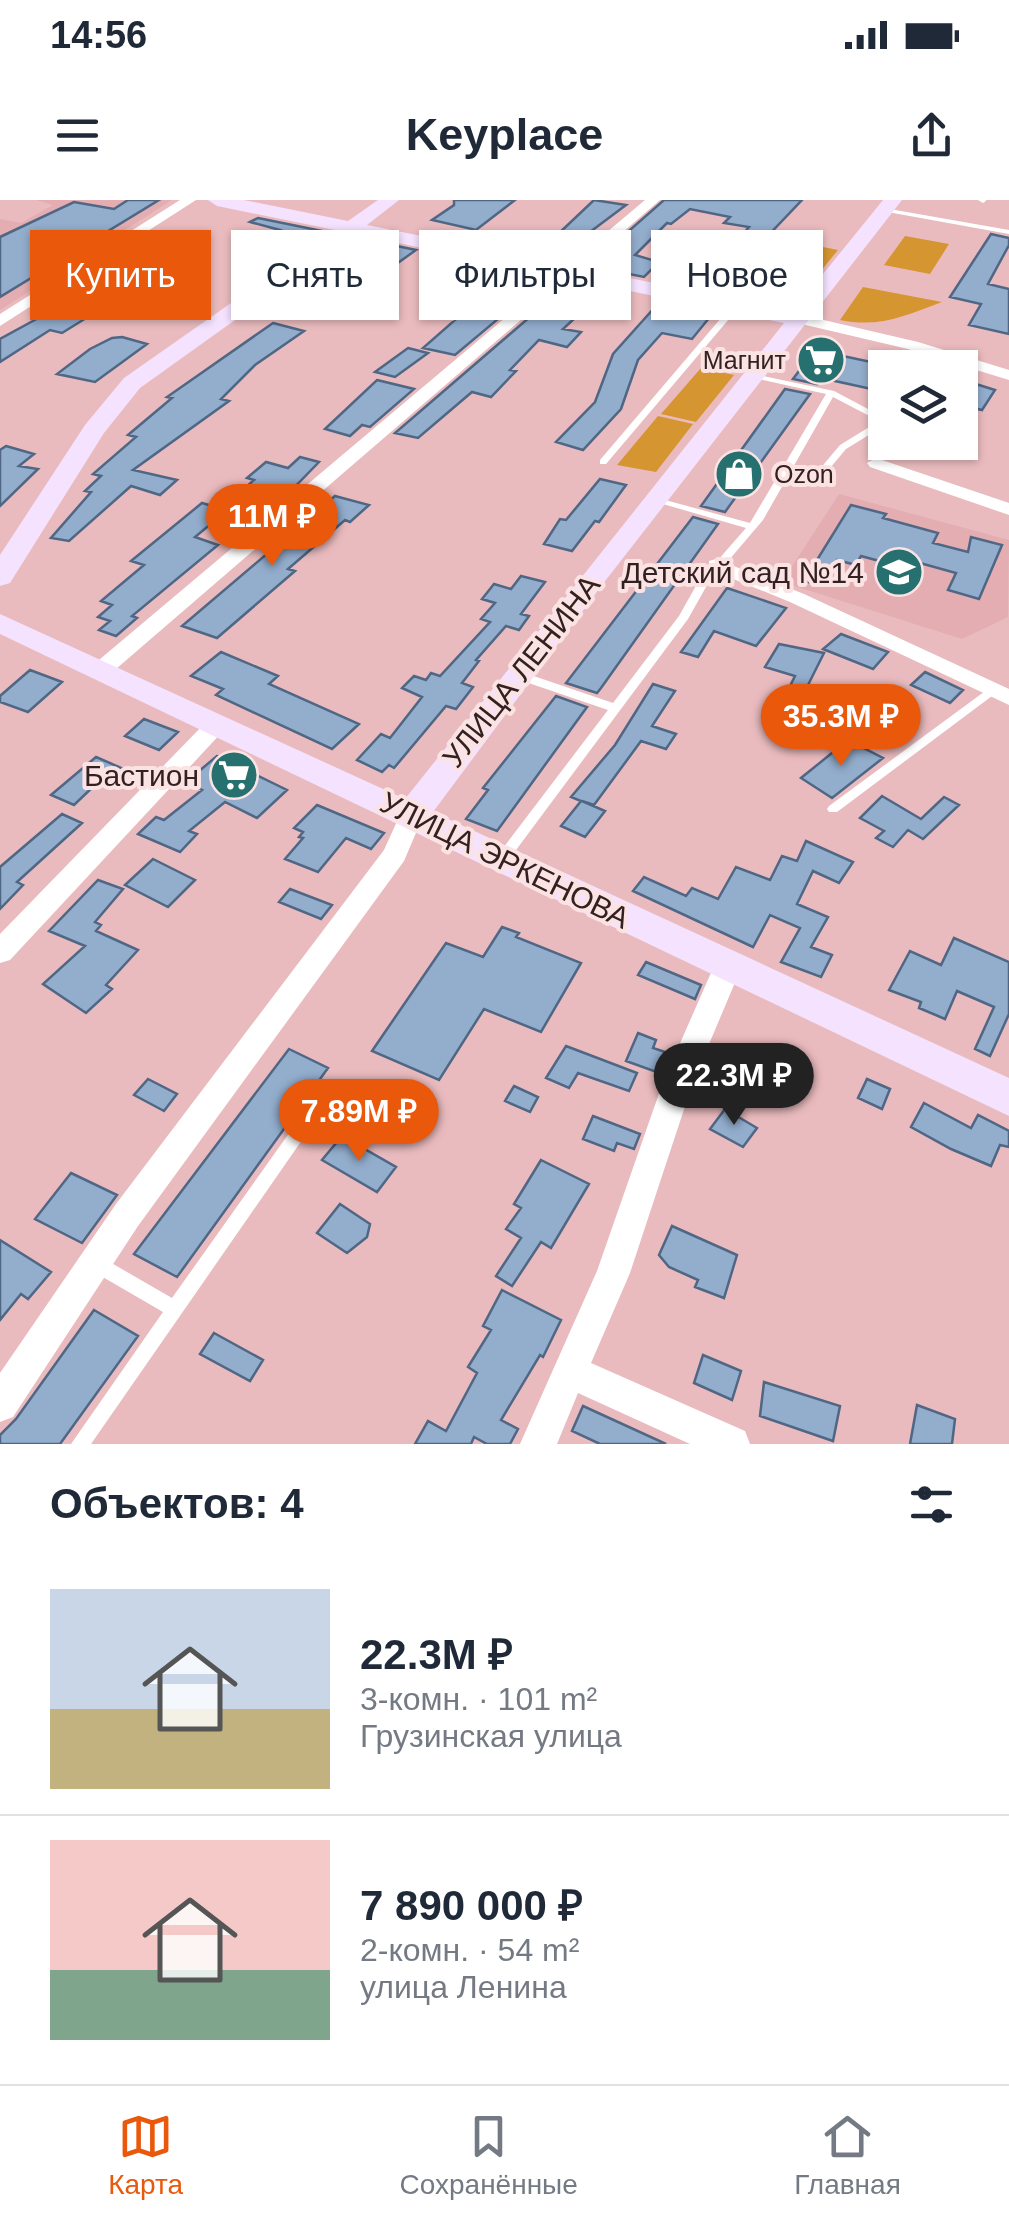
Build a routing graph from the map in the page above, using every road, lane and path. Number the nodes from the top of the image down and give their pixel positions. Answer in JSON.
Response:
{"nodes":[{"id":1,"x":188,"y":200,"type":"edge"},
{"id":2,"x":217,"y":200,"type":"edge"},
{"id":3,"x":390,"y":200,"type":"edge"},
{"id":4,"x":653,"y":200,"type":"edge"},
{"id":5,"x":889,"y":205,"type":"edge"},
{"id":6,"x":350,"y":227,"type":"junction"},
{"id":7,"x":618,"y":230,"type":"edge"},
{"id":8,"x":1009,"y":232,"type":"edge"},
{"id":9,"x":419,"y":241,"type":"edge"},
{"id":10,"x":823,"y":288,"type":"edge"},
{"id":11,"x":512,"y":320,"type":"edge"},
{"id":12,"x":724,"y":320,"type":"edge"},
{"id":13,"x":797,"y":320,"type":"edge"},
{"id":14,"x":802,"y":320,"type":"edge"},
{"id":15,"x":0,"y":321,"type":"edge"},
{"id":16,"x":752,"y":375,"type":"junction"},
{"id":17,"x":1009,"y":376,"type":"edge"},
{"id":18,"x":830,"y":392,"type":"junction"},
{"id":19,"x":604,"y":462,"type":"dead end"},
{"id":20,"x":876,"y":464,"type":"dead end"},
{"id":21,"x":822,"y":472,"type":"dead end"},
{"id":22,"x":654,"y":500,"type":"junction"},
{"id":23,"x":1009,"y":509,"type":"edge"},
{"id":24,"x":753,"y":526,"type":"junction"},
{"id":25,"x":716,"y":566,"type":"junction"},
{"id":26,"x":0,"y":577,"type":"edge"},
{"id":27,"x":0,"y":623,"type":"edge"},
{"id":28,"x":101,"y":670,"type":"junction"},
{"id":29,"x":518,"y":675,"type":"junction"},
{"id":30,"x":1000,"y":694,"type":"edge"},
{"id":31,"x":615,"y":708,"type":"junction"},
{"id":32,"x":216,"y":724,"type":"junction"},
{"id":33,"x":833,"y":809,"type":"dead end"},
{"id":34,"x":412,"y":814,"type":"junction"},
{"id":35,"x":500,"y":861,"type":"junction"},
{"id":36,"x":0,"y":952,"type":"edge"},
{"id":37,"x":728,"y":966,"type":"junction"},
{"id":38,"x":329,"y":1089,"type":"dead end"},
{"id":39,"x":1009,"y":1098,"type":"edge"},
{"id":40,"x":95,"y":1263,"type":"junction"},
{"id":41,"x":174,"y":1310,"type":"junction"},
{"id":42,"x":572,"y":1372,"type":"junction"},
{"id":43,"x":0,"y":1404,"type":"edge"},
{"id":44,"x":80,"y":1444,"type":"edge"},
{"id":45,"x":538,"y":1444,"type":"edge"},
{"id":46,"x":732,"y":1444,"type":"edge"}],
"edges":[{"from":1,"to":15,"type":"street"},
{"from":2,"to":6,"type":"street"},
{"from":3,"to":6,"type":"street"},
{"from":4,"to":7,"type":"street"},
{"from":5,"to":8,"type":"lane"},
{"from":5,"to":10,"type":"street","name":"УЛИЦА ЛЕНИНА"},
{"from":6,"to":9,"type":"street"},
{"from":6,"to":26,"type":"street"},
{"from":11,"to":28,"type":"street"},
{"from":12,"to":19,"type":"lane"},
{"from":13,"to":16,"type":"street","name":"УЛИЦА ЛЕНИНА"},
{"from":14,"to":17,"type":"street"},
{"from":16,"to":18,"type":"lane"},
{"from":16,"to":22,"type":"street","name":"УЛИЦА ЛЕНИНА"},
{"from":18,"to":21,"type":"lane"},
{"from":18,"to":24,"type":"lane"},
{"from":20,"to":23,"type":"street"},
{"from":22,"to":24,"type":"lane"},
{"from":22,"to":29,"type":"street","name":"УЛИЦА ЛЕНИНА"},
{"from":24,"to":25,"type":"lane"},
{"from":25,"to":30,"type":"street"},
{"from":25,"to":31,"type":"lane"},
{"from":27,"to":28,"type":"street","name":"УЛИЦА ЭРКЕНОВА"},
{"from":28,"to":32,"type":"street","name":"УЛИЦА ЭРКЕНОВА"},
{"from":29,"to":31,"type":"lane"},
{"from":29,"to":34,"type":"street","name":"УЛИЦА ЛЕНИНА"},
{"from":30,"to":33,"type":"lane"},
{"from":31,"to":35,"type":"lane"},
{"from":32,"to":34,"type":"street","name":"УЛИЦА ЭРКЕНОВА"},
{"from":32,"to":36,"type":"street"},
{"from":34,"to":35,"type":"street","name":"УЛИЦА ЭРКЕНОВА"},
{"from":34,"to":40,"type":"street","name":"УЛИЦА ЛЕНИНА"},
{"from":35,"to":37,"type":"street","name":"УЛИЦА ЭРКЕНОВА"},
{"from":37,"to":39,"type":"street","name":"УЛИЦА ЭРКЕНОВА"},
{"from":37,"to":42,"type":"street"},
{"from":38,"to":41,"type":"lane"},
{"from":40,"to":41,"type":"lane"},
{"from":40,"to":43,"type":"street","name":"УЛИЦА ЛЕНИНА"},
{"from":41,"to":44,"type":"lane"},
{"from":42,"to":45,"type":"street"},
{"from":42,"to":46,"type":"street"}]}
